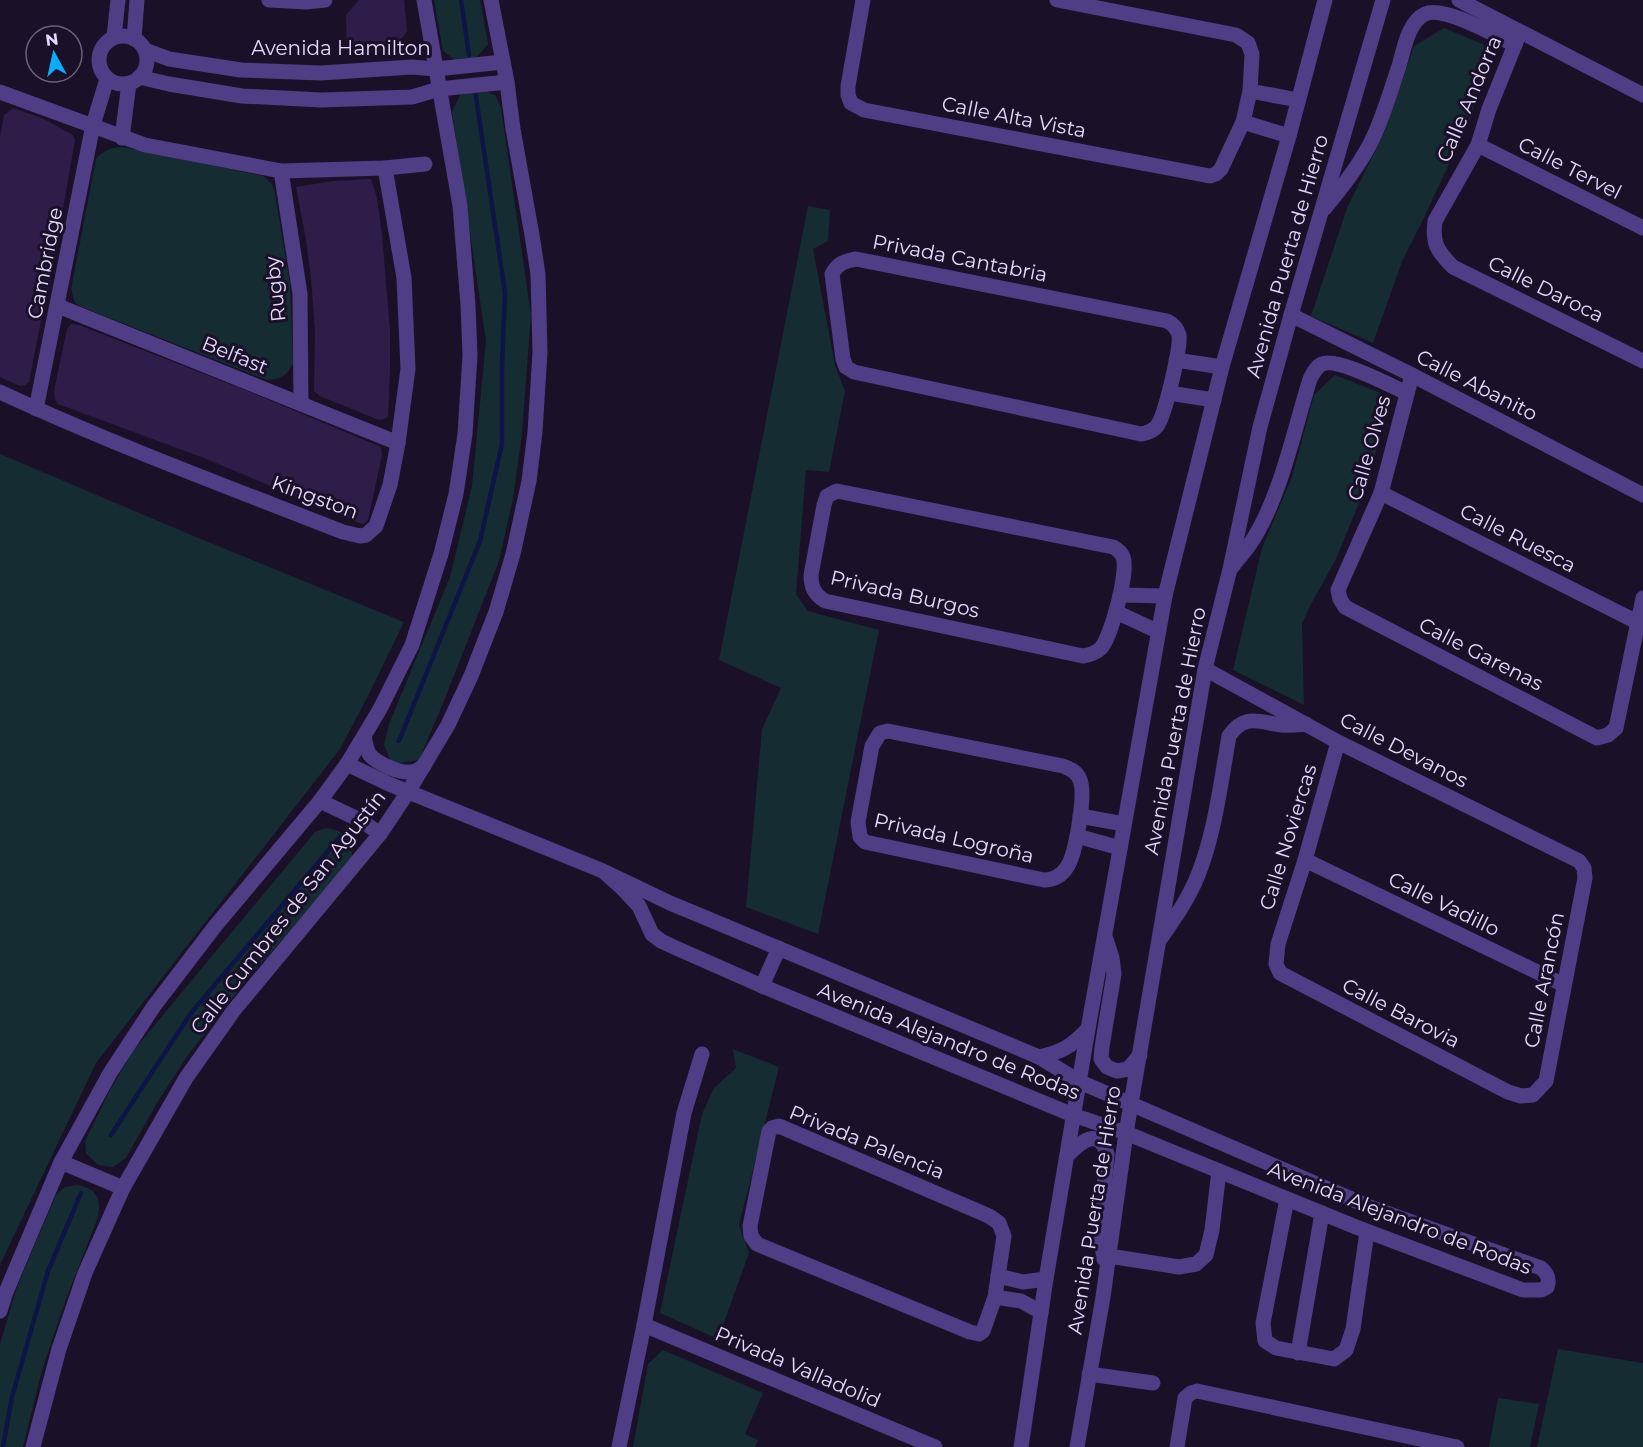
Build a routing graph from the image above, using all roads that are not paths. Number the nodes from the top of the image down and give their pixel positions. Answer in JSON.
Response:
{"nodes":[{"id":1,"x":118,"y":0,"type":"edge"},
{"id":2,"x":137,"y":0,"type":"edge"},
{"id":3,"x":269,"y":0,"type":"edge"},
{"id":4,"x":325,"y":0,"type":"edge"},
{"id":5,"x":424,"y":0,"type":"edge"},
{"id":6,"x":491,"y":0,"type":"edge"},
{"id":7,"x":863,"y":0,"type":"edge"},
{"id":8,"x":1058,"y":0,"type":"edge"},
{"id":9,"x":1325,"y":0,"type":"edge"},
{"id":10,"x":1383,"y":0,"type":"edge"},
{"id":11,"x":1459,"y":0,"type":"edge"},
{"id":12,"x":114,"y":37,"type":"junction"},
{"id":13,"x":1517,"y":39,"type":"junction"},
{"id":14,"x":140,"y":45,"type":"junction"},
{"id":15,"x":503,"y":62,"type":"junction"},
{"id":16,"x":436,"y":69,"type":"junction"},
{"id":17,"x":107,"y":79,"type":"junction"},
{"id":18,"x":134,"y":80,"type":"junction"},
{"id":19,"x":507,"y":82,"type":"junction"},
{"id":20,"x":439,"y":89,"type":"junction"},
{"id":21,"x":1250,"y":91,"type":"junction"},
{"id":22,"x":0,"y":92,"type":"edge"},
{"id":23,"x":1643,"y":95,"type":"edge"},
{"id":24,"x":1298,"y":100,"type":"junction"},
{"id":25,"x":1243,"y":122,"type":"junction"},
{"id":26,"x":93,"y":125,"type":"junction"},
{"id":27,"x":1289,"y":135,"type":"junction"},
{"id":28,"x":122,"y":138,"type":"junction"},
{"id":29,"x":1478,"y":145,"type":"junction"},
{"id":30,"x":425,"y":164,"type":"dead end"},
{"id":31,"x":385,"y":168,"type":"junction"},
{"id":32,"x":281,"y":171,"type":"junction"},
{"id":33,"x":1321,"y":213,"type":"junction"},
{"id":34,"x":1643,"y":228,"type":"edge"},
{"id":35,"x":1437,"y":248,"type":"joint"},
{"id":36,"x":58,"y":306,"type":"junction"},
{"id":37,"x":1291,"y":315,"type":"junction"},
{"id":38,"x":1176,"y":360,"type":"junction"},
{"id":39,"x":1643,"y":361,"type":"edge"},
{"id":40,"x":1222,"y":367,"type":"junction"},
{"id":41,"x":1412,"y":375,"type":"junction"},
{"id":42,"x":0,"y":392,"type":"edge"},
{"id":43,"x":1168,"y":393,"type":"junction"},
{"id":44,"x":1407,"y":393,"type":"junction"},
{"id":45,"x":1214,"y":400,"type":"junction"},
{"id":46,"x":301,"y":404,"type":"junction"},
{"id":47,"x":36,"y":409,"type":"junction"},
{"id":48,"x":398,"y":443,"type":"junction"},
{"id":49,"x":1381,"y":493,"type":"junction"},
{"id":50,"x":1643,"y":495,"type":"edge"},
{"id":51,"x":1230,"y":569,"type":"junction"},
{"id":52,"x":1120,"y":595,"type":"junction"},
{"id":53,"x":1165,"y":596,"type":"junction"},
{"id":54,"x":1643,"y":598,"type":"edge"},
{"id":55,"x":1340,"y":599,"type":"joint"},
{"id":56,"x":1116,"y":612,"type":"junction"},
{"id":57,"x":1637,"y":622,"type":"junction"},
{"id":58,"x":1157,"y":631,"type":"junction"},
{"id":59,"x":1205,"y":669,"type":"junction"},
{"id":60,"x":1306,"y":724,"type":"junction"},
{"id":61,"x":364,"y":737,"type":"junction"},
{"id":62,"x":1338,"y":742,"type":"junction"},
{"id":63,"x":347,"y":764,"type":"junction"},
{"id":64,"x":424,"y":766,"type":"junction"},
{"id":65,"x":408,"y":792,"type":"junction"},
{"id":66,"x":320,"y":801,"type":"junction"},
{"id":67,"x":1080,"y":816,"type":"junction"},
{"id":68,"x":1124,"y":824,"type":"junction"},
{"id":69,"x":380,"y":834,"type":"junction"},
{"id":70,"x":1077,"y":836,"type":"junction"},
{"id":71,"x":1120,"y":848,"type":"junction"},
{"id":72,"x":1305,"y":860,"type":"junction"},
{"id":73,"x":1584,"y":868,"type":"joint"},
{"id":74,"x":603,"y":871,"type":"junction"},
{"id":75,"x":670,"y":903,"type":"junction"},
{"id":76,"x":647,"y":924,"type":"junction"},
{"id":77,"x":1105,"y":936,"type":"junction"},
{"id":78,"x":1157,"y":944,"type":"junction"},
{"id":79,"x":1278,"y":944,"type":"joint"},
{"id":80,"x":779,"y":948,"type":"junction"},
{"id":81,"x":1564,"y":985,"type":"junction"},
{"id":82,"x":762,"y":986,"type":"junction"},
{"id":83,"x":1088,"y":1029,"type":"junction"},
{"id":84,"x":702,"y":1054,"type":"dead end"},
{"id":85,"x":1140,"y":1055,"type":"junction"},
{"id":86,"x":1039,"y":1057,"type":"junction"},
{"id":87,"x":1080,"y":1082,"type":"junction"},
{"id":88,"x":1533,"y":1095,"type":"joint"},
{"id":89,"x":1132,"y":1104,"type":"junction"},
{"id":90,"x":1073,"y":1115,"type":"junction"},
{"id":91,"x":1126,"y":1133,"type":"junction"},
{"id":92,"x":1067,"y":1156,"type":"junction"},
{"id":93,"x":61,"y":1162,"type":"junction"},
{"id":94,"x":1219,"y":1172,"type":"junction"},
{"id":95,"x":123,"y":1188,"type":"junction"},
{"id":96,"x":1287,"y":1199,"type":"junction"},
{"id":97,"x":1322,"y":1213,"type":"junction"},
{"id":98,"x":1367,"y":1232,"type":"junction"},
{"id":99,"x":1107,"y":1263,"type":"junction"},
{"id":100,"x":998,"y":1276,"type":"junction"},
{"id":101,"x":1046,"y":1280,"type":"junction"},
{"id":102,"x":995,"y":1297,"type":"junction"},
{"id":103,"x":0,"y":1311,"type":"edge"},
{"id":104,"x":1041,"y":1312,"type":"junction"},
{"id":105,"x":644,"y":1325,"type":"junction"},
{"id":106,"x":1298,"y":1353,"type":"junction"},
{"id":107,"x":1089,"y":1374,"type":"junction"},
{"id":108,"x":1153,"y":1383,"type":"dead end"},
{"id":109,"x":1018,"y":1445,"type":"edge"},
{"id":110,"x":33,"y":1447,"type":"edge"},
{"id":111,"x":619,"y":1447,"type":"edge"},
{"id":112,"x":935,"y":1447,"type":"edge"},
{"id":113,"x":1077,"y":1447,"type":"edge"},
{"id":114,"x":1177,"y":1447,"type":"edge"},
{"id":115,"x":1457,"y":1447,"type":"edge"}],
"edges":[{"from":1,"to":12,"type":"street"},
{"from":2,"to":14,"type":"street"},
{"from":3,"to":4,"type":"street"},
{"from":5,"to":16,"type":"street"},
{"from":6,"to":15,"type":"street","name":"Calle Cumbres de San Agustín"},
{"from":7,"to":25,"type":"street","name":"Calle Alta Vista"},
{"from":8,"to":21,"type":"street","name":"Calle Alta Vista"},
{"from":9,"to":24,"type":"street","name":"Avenida Puerta de Hierro"},
{"from":10,"to":33,"type":"street","name":"Avenida Puerta de Hierro"},
{"from":11,"to":13,"type":"street"},
{"from":12,"to":14,"type":"street"},
{"from":12,"to":17,"type":"street"},
{"from":13,"to":23,"type":"street"},
{"from":13,"to":29,"type":"street","name":"Calle Andorra"},
{"from":13,"to":33,"type":"street"},
{"from":14,"to":16,"type":"street","name":"Avenida Hamilton"},
{"from":14,"to":18,"type":"street"},
{"from":15,"to":16,"type":"street","name":"Avenida Hamilton"},
{"from":15,"to":19,"type":"street","name":"Calle Cumbres de San Agustín"},
{"from":16,"to":20,"type":"street"},
{"from":17,"to":18,"type":"street"},
{"from":17,"to":26,"type":"street","name":"Cambridge"},
{"from":18,"to":20,"type":"street"},
{"from":18,"to":28,"type":"street"},
{"from":19,"to":20,"type":"street"},
{"from":19,"to":64,"type":"street","name":"Calle Cumbres de San Agustín"},
{"from":20,"to":61,"type":"street"},
{"from":21,"to":24,"type":"street"},
{"from":21,"to":25,"type":"street","name":"Calle Alta Vista"},
{"from":22,"to":26,"type":"street"},
{"from":24,"to":27,"type":"street","name":"Avenida Puerta de Hierro"},
{"from":25,"to":27,"type":"street"},
{"from":26,"to":28,"type":"street"},
{"from":26,"to":36,"type":"street","name":"Cambridge"},
{"from":27,"to":40,"type":"street","name":"Avenida Puerta de Hierro"},
{"from":28,"to":32,"type":"street"},
{"from":29,"to":34,"type":"street","name":"Calle Tervel"},
{"from":29,"to":35,"type":"street","name":"Calle Andorra"},
{"from":30,"to":31,"type":"street"},
{"from":31,"to":32,"type":"street"},
{"from":31,"to":48,"type":"street","name":"Kingston"},
{"from":32,"to":46,"type":"street","name":"Rugby"},
{"from":33,"to":37,"type":"street","name":"Avenida Puerta de Hierro"},
{"from":35,"to":39,"type":"street","name":"Calle Daroca"},
{"from":36,"to":46,"type":"street","name":"Belfast"},
{"from":36,"to":47,"type":"street","name":"Cambridge"},
{"from":37,"to":41,"type":"street","name":"Calle Abanito"},
{"from":37,"to":51,"type":"street","name":"Avenida Puerta de Hierro"},
{"from":38,"to":40,"type":"street"},
{"from":38,"to":43,"type":"street","name":"Privada Cantabria"},
{"from":38,"to":43,"type":"street","name":"Privada Cantabria"},
{"from":40,"to":45,"type":"street","name":"Avenida Puerta de Hierro"},
{"from":41,"to":44,"type":"street","name":"Calle Olves"},
{"from":41,"to":50,"type":"street","name":"Calle Abanito"},
{"from":42,"to":47,"type":"street","name":"Kingston"},
{"from":43,"to":45,"type":"street"},
{"from":44,"to":49,"type":"street","name":"Calle Olves"},
{"from":44,"to":51,"type":"street","name":"Calle Abanito"},
{"from":45,"to":53,"type":"street","name":"Avenida Puerta de Hierro"},
{"from":46,"to":48,"type":"street","name":"Belfast"},
{"from":47,"to":48,"type":"street","name":"Kingston"},
{"from":49,"to":55,"type":"street","name":"Calle Olves"},
{"from":49,"to":57,"type":"street","name":"Calle Ruesca"},
{"from":51,"to":59,"type":"street","name":"Avenida Puerta de Hierro"},
{"from":52,"to":53,"type":"street"},
{"from":52,"to":56,"type":"street","name":"Privada Burgos"},
{"from":52,"to":56,"type":"street","name":"Privada Burgos"},
{"from":53,"to":58,"type":"street","name":"Avenida Puerta de Hierro"},
{"from":54,"to":57,"type":"street"},
{"from":55,"to":57,"type":"street","name":"Calle Garenas"},
{"from":56,"to":58,"type":"street"},
{"from":58,"to":68,"type":"street","name":"Avenida Puerta de Hierro"},
{"from":59,"to":60,"type":"street","name":"Calle Devanos"},
{"from":59,"to":78,"type":"street","name":"Avenida Puerta de Hierro"},
{"from":60,"to":62,"type":"street","name":"Calle Devanos"},
{"from":60,"to":78,"type":"street"},
{"from":61,"to":63,"type":"street"},
{"from":61,"to":64,"type":"street"},
{"from":62,"to":72,"type":"street","name":"Calle Noviercas"},
{"from":62,"to":73,"type":"street","name":"Calle Devanos"},
{"from":63,"to":65,"type":"street","name":"Avenida Alejandro de Rodas"},
{"from":63,"to":66,"type":"street"},
{"from":64,"to":65,"type":"street","name":"Calle Cumbres de San Agustín"},
{"from":65,"to":69,"type":"street","name":"Calle Cumbres de San Agustín"},
{"from":65,"to":74,"type":"street","name":"Avenida Alejandro de Rodas"},
{"from":66,"to":69,"type":"street"},
{"from":66,"to":93,"type":"street"},
{"from":67,"to":68,"type":"street"},
{"from":67,"to":70,"type":"street","name":"Privada Logroña"},
{"from":67,"to":70,"type":"street","name":"Privada Logroña"},
{"from":68,"to":71,"type":"street","name":"Avenida Puerta de Hierro"},
{"from":69,"to":95,"type":"street","name":"Calle Cumbres de San Agustín"},
{"from":70,"to":71,"type":"street"},
{"from":71,"to":77,"type":"street","name":"Avenida Puerta de Hierro"},
{"from":72,"to":79,"type":"street","name":"Calle Noviercas"},
{"from":72,"to":81,"type":"street","name":"Calle Vadillo"},
{"from":73,"to":81,"type":"street","name":"Calle Arancón"},
{"from":74,"to":75,"type":"street","name":"Avenida Alejandro de Rodas"},
{"from":74,"to":76,"type":"street","name":"Avenida Alejandro de Rodas"},
{"from":75,"to":76,"type":"street"},
{"from":75,"to":80,"type":"street","name":"Avenida Alejandro de Rodas"},
{"from":76,"to":82,"type":"street","name":"Avenida Alejandro de Rodas"},
{"from":77,"to":83,"type":"street","name":"Avenida Puerta de Hierro"},
{"from":77,"to":85,"type":"street"},
{"from":78,"to":85,"type":"street","name":"Avenida Puerta de Hierro"},
{"from":79,"to":88,"type":"street","name":"Calle Barovia"},
{"from":80,"to":82,"type":"street"},
{"from":80,"to":86,"type":"street","name":"Avenida Alejandro de Rodas"},
{"from":81,"to":88,"type":"street","name":"Calle Arancón"},
{"from":82,"to":90,"type":"street","name":"Avenida Alejandro de Rodas"},
{"from":83,"to":86,"type":"street"},
{"from":83,"to":87,"type":"street","name":"Avenida Puerta de Hierro"},
{"from":84,"to":105,"type":"street"},
{"from":85,"to":89,"type":"street","name":"Avenida Puerta de Hierro"},
{"from":86,"to":87,"type":"street","name":"Avenida Alejandro de Rodas"},
{"from":87,"to":89,"type":"street","name":"Avenida Alejandro de Rodas"},
{"from":87,"to":90,"type":"street","name":"Avenida Puerta de Hierro"},
{"from":89,"to":91,"type":"street","name":"Avenida Puerta de Hierro"},
{"from":89,"to":98,"type":"street","name":"Avenida Alejandro de Rodas"},
{"from":90,"to":91,"type":"street","name":"Avenida Alejandro de Rodas"},
{"from":90,"to":92,"type":"street","name":"Avenida Puerta de Hierro"},
{"from":91,"to":94,"type":"street","name":"Avenida Alejandro de Rodas"},
{"from":91,"to":99,"type":"street","name":"Avenida Puerta de Hierro"},
{"from":92,"to":99,"type":"street"},
{"from":92,"to":101,"type":"street","name":"Avenida Puerta de Hierro"},
{"from":93,"to":95,"type":"street"},
{"from":93,"to":103,"type":"street"},
{"from":94,"to":96,"type":"street","name":"Avenida Alejandro de Rodas"},
{"from":94,"to":99,"type":"street"},
{"from":95,"to":110,"type":"street","name":"Calle Cumbres de San Agustín"},
{"from":96,"to":97,"type":"street","name":"Avenida Alejandro de Rodas"},
{"from":96,"to":106,"type":"street"},
{"from":97,"to":98,"type":"street","name":"Avenida Alejandro de Rodas"},
{"from":97,"to":106,"type":"street"},
{"from":98,"to":106,"type":"street"},
{"from":99,"to":107,"type":"street","name":"Avenida Puerta de Hierro"},
{"from":100,"to":101,"type":"street"},
{"from":100,"to":102,"type":"street","name":"Privada Palencia"},
{"from":100,"to":102,"type":"street","name":"Privada Palencia"},
{"from":101,"to":104,"type":"street","name":"Avenida Puerta de Hierro"},
{"from":102,"to":104,"type":"street"},
{"from":104,"to":109,"type":"street","name":"Avenida Puerta de Hierro"},
{"from":105,"to":111,"type":"street"},
{"from":105,"to":112,"type":"street","name":"Privada Valladolid"},
{"from":107,"to":108,"type":"street"},
{"from":107,"to":113,"type":"street","name":"Avenida Puerta de Hierro"},
{"from":114,"to":115,"type":"street"}]}
